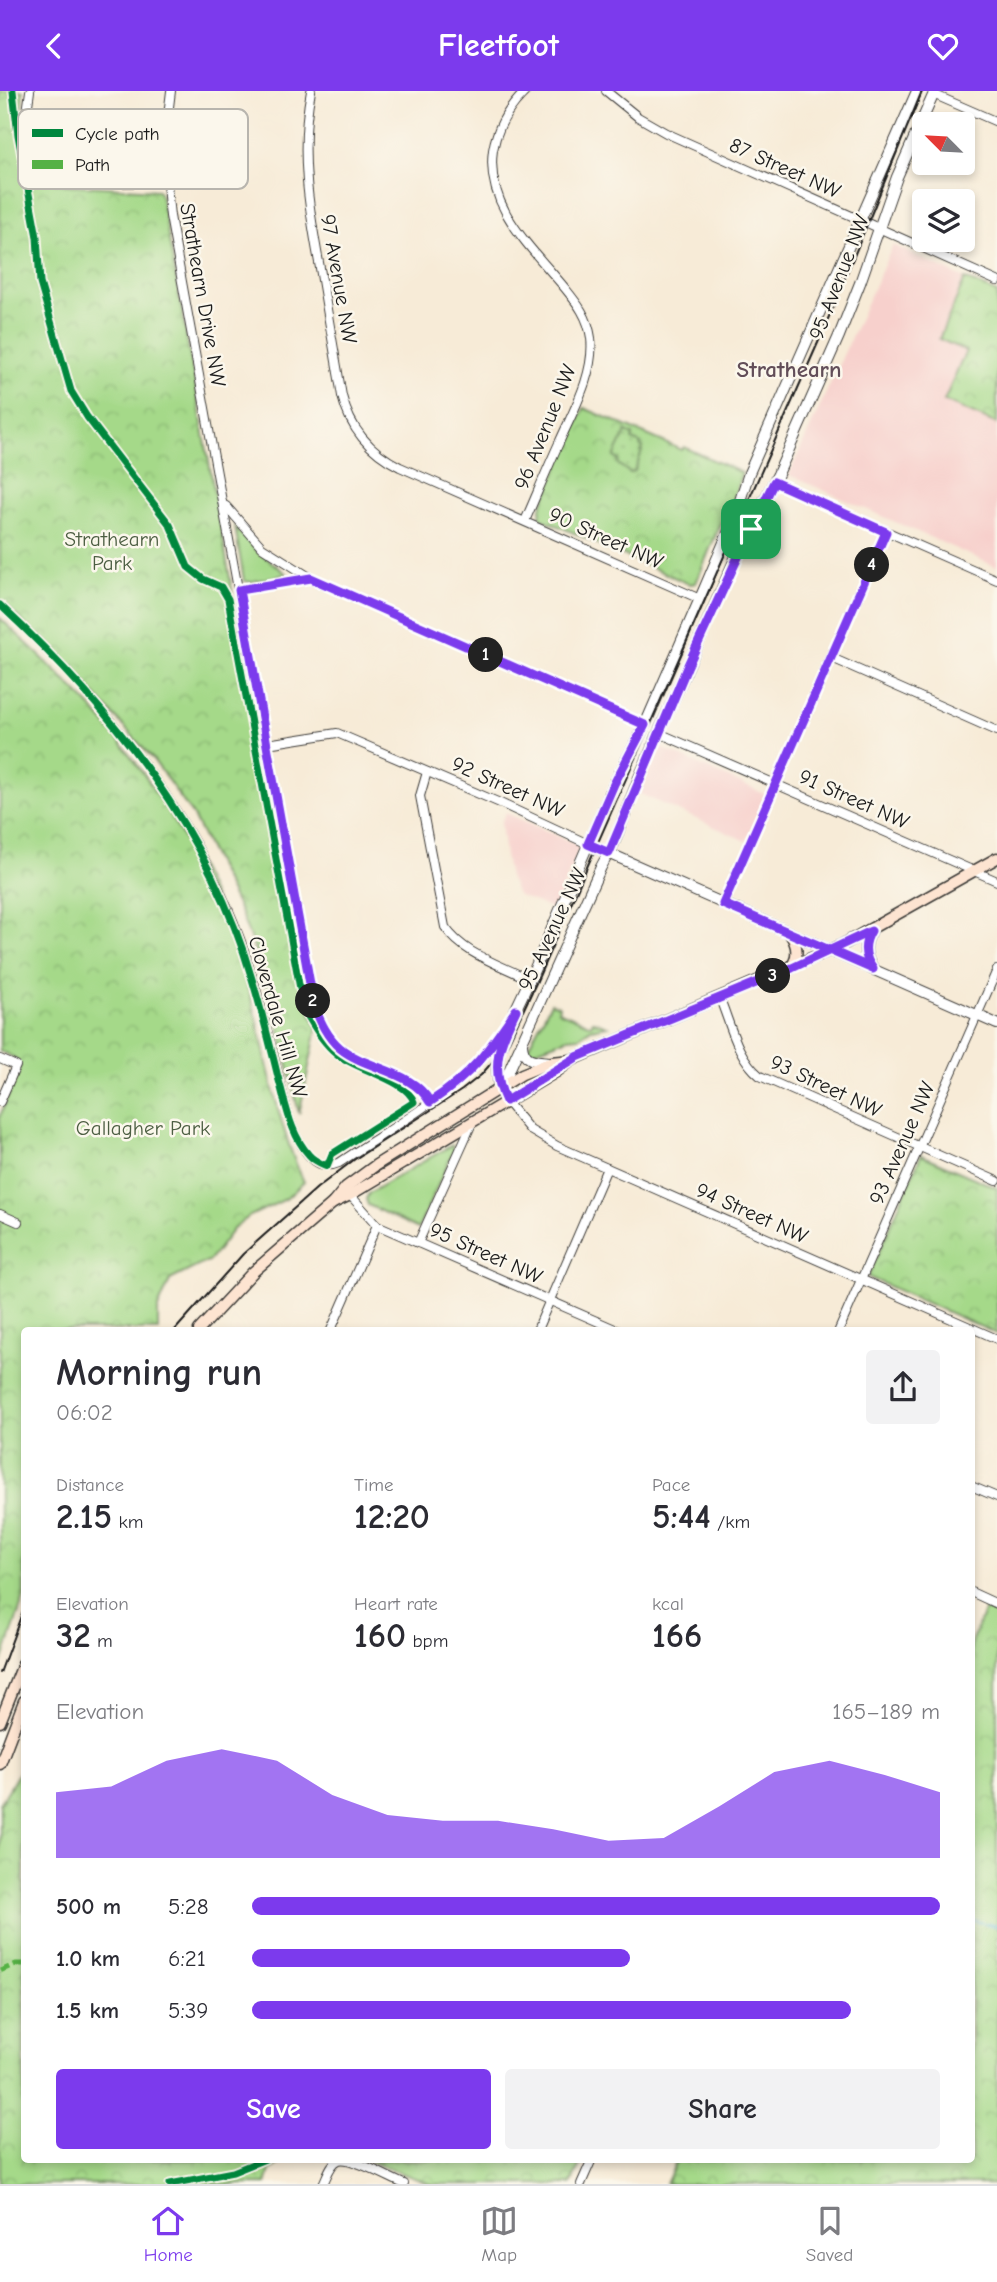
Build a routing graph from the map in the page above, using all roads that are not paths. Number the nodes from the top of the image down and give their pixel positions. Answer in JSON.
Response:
{"nodes":[{"id":1,"x":30,"y":91,"type":"edge"},
{"id":2,"x":171,"y":91,"type":"edge"},
{"id":3,"x":311,"y":91,"type":"edge"},
{"id":4,"x":526,"y":91,"type":"edge"},
{"id":5,"x":606,"y":91,"type":"edge"},
{"id":6,"x":917,"y":91,"type":"edge"},
{"id":7,"x":934,"y":92,"type":"edge"},
{"id":8,"x":28,"y":109,"type":"edge"},
{"id":9,"x":169,"y":109,"type":"edge"},
{"id":10,"x":997,"y":122,"type":"edge"},
{"id":11,"x":167,"y":189,"type":"edge"},
{"id":12,"x":862,"y":221,"type":"junction"},
{"id":13,"x":880,"y":229,"type":"junction"},
{"id":14,"x":997,"y":281,"type":"edge"},
{"id":15,"x":383,"y":458,"type":"joint"},
{"id":16,"x":774,"y":482,"type":"junction"},
{"id":17,"x":223,"y":503,"type":"junction"},
{"id":18,"x":525,"y":521,"type":"junction"},
{"id":19,"x":886,"y":532,"type":"junction"},
{"id":20,"x":311,"y":578,"type":"junction"},
{"id":21,"x":997,"y":580,"type":"edge"},
{"id":22,"x":239,"y":590,"type":"junction"},
{"id":23,"x":700,"y":599,"type":"junction"},
{"id":24,"x":0,"y":605,"type":"edge"},
{"id":25,"x":832,"y":658,"type":"junction"},
{"id":26,"x":645,"y":725,"type":"junction"},
{"id":27,"x":997,"y":731,"type":"edge"},
{"id":28,"x":659,"y":733,"type":"junction"},
{"id":29,"x":267,"y":744,"type":"junction"},
{"id":30,"x":426,"y":772,"type":"junction"},
{"id":31,"x":776,"y":784,"type":"junction"},
{"id":32,"x":588,"y":844,"type":"junction"},
{"id":33,"x":609,"y":853,"type":"junction"},
{"id":34,"x":997,"y":858,"type":"edge"},
{"id":35,"x":974,"y":871,"type":"junction"},
{"id":36,"x":997,"y":881,"type":"edge"},
{"id":37,"x":723,"y":904,"type":"junction"},
{"id":38,"x":871,"y":931,"type":"junction"},
{"id":39,"x":790,"y":934,"type":"junction"},
{"id":40,"x":830,"y":951,"type":"junction"},
{"id":41,"x":792,"y":968,"type":"junction"},
{"id":42,"x":873,"y":969,"type":"junction"},
{"id":43,"x":997,"y":970,"type":"edge"},
{"id":44,"x":530,"y":980,"type":"junction"},
{"id":45,"x":720,"y":999,"type":"junction"},
{"id":46,"x":516,"y":1010,"type":"junction"},
{"id":47,"x":977,"y":1015,"type":"junction"},
{"id":48,"x":997,"y":1024,"type":"edge"},
{"id":49,"x":522,"y":1042,"type":"junction"},
{"id":50,"x":0,"y":1059,"type":"edge"},
{"id":51,"x":572,"y":1060,"type":"junction"},
{"id":52,"x":552,"y":1062,"type":"junction"},
{"id":53,"x":499,"y":1087,"type":"junction"},
{"id":54,"x":506,"y":1101,"type":"junction"},
{"id":55,"x":0,"y":1102,"type":"edge"},
{"id":56,"x":430,"y":1102,"type":"junction"},
{"id":57,"x":473,"y":1121,"type":"junction"},
{"id":58,"x":919,"y":1147,"type":"junction"},
{"id":59,"x":327,"y":1165,"type":"joint"},
{"id":60,"x":607,"y":1168,"type":"junction"},
{"id":61,"x":997,"y":1181,"type":"edge"},
{"id":62,"x":350,"y":1195,"type":"junction"},
{"id":63,"x":333,"y":1203,"type":"junction"},
{"id":64,"x":0,"y":1215,"type":"edge"},
{"id":65,"x":18,"y":1222,"type":"dead end"},
{"id":66,"x":377,"y":1225,"type":"junction"},
{"id":67,"x":418,"y":1243,"type":"junction"},
{"id":68,"x":861,"y":1279,"type":"junction"},
{"id":69,"x":550,"y":1301,"type":"junction"},
{"id":70,"x":202,"y":1327,"type":"edge"},
{"id":71,"x":332,"y":1327,"type":"edge"},
{"id":72,"x":538,"y":1327,"type":"edge"},
{"id":73,"x":610,"y":1327,"type":"edge"},
{"id":74,"x":840,"y":1327,"type":"edge"},
{"id":75,"x":970,"y":1327,"type":"edge"},
{"id":76,"x":975,"y":1329,"type":"edge"},
{"id":77,"x":997,"y":1339,"type":"edge"},
{"id":78,"x":975,"y":1488,"type":"edge"},
{"id":79,"x":997,"y":1497,"type":"edge"},
{"id":80,"x":975,"y":1594,"type":"edge"},
{"id":81,"x":997,"y":1604,"type":"edge"},
{"id":82,"x":21,"y":1670,"type":"edge"},
{"id":83,"x":21,"y":1709,"type":"edge"},
{"id":84,"x":0,"y":1722,"type":"edge"},
{"id":85,"x":0,"y":1764,"type":"edge"},
{"id":86,"x":335,"y":2163,"type":"edge"},
{"id":87,"x":357,"y":2163,"type":"edge"},
{"id":88,"x":590,"y":2163,"type":"edge"},
{"id":89,"x":323,"y":2184,"type":"edge"},
{"id":90,"x":404,"y":2184,"type":"edge"},
{"id":91,"x":581,"y":2184,"type":"edge"}],
"edges":[{"from":1,"to":8,"type":"street"},
{"from":2,"to":9,"type":"street","name":"Strathearn Drive NW"},
{"from":3,"to":15,"type":"street","name":"97 Avenue NW"},
{"from":4,"to":18,"type":"street","name":"96 Avenue NW"},
{"from":5,"to":12,"type":"street","name":"87 Street NW"},
{"from":6,"to":12,"type":"street","name":"95 Avenue NW"},
{"from":7,"to":10,"type":"street"},
{"from":7,"to":13,"type":"street","name":"95 Avenue NW"},
{"from":11,"to":17,"type":"street","name":"Strathearn Drive NW"},
{"from":12,"to":13,"type":"street","name":"87 Street NW"},
{"from":12,"to":23,"type":"street","name":"95 Avenue NW"},
{"from":13,"to":14,"type":"street","name":"87 Street NW"},
{"from":13,"to":16,"type":"street","name":"95 Avenue NW"},
{"from":15,"to":18,"type":"street","name":"90 Street NW"},
{"from":16,"to":19,"type":"street"},
{"from":16,"to":28,"type":"street","name":"95 Avenue NW"},
{"from":17,"to":20,"type":"street"},
{"from":17,"to":22,"type":"street","name":"Strathearn Drive NW"},
{"from":18,"to":23,"type":"street","name":"90 Street NW"},
{"from":19,"to":21,"type":"street"},
{"from":19,"to":25,"type":"street"},
{"from":20,"to":22,"type":"street"},
{"from":20,"to":26,"type":"street"},
{"from":22,"to":29,"type":"street","name":"Strathearn Drive NW"},
{"from":23,"to":26,"type":"street","name":"95 Avenue NW"},
{"from":24,"to":59,"type":"street","name":"Cloverdale Hill NW"},
{"from":25,"to":27,"type":"street"},
{"from":25,"to":31,"type":"street"},
{"from":26,"to":32,"type":"street","name":"95 Avenue NW"},
{"from":28,"to":31,"type":"street","name":"91 Street NW"},
{"from":28,"to":33,"type":"street","name":"95 Avenue NW"},
{"from":29,"to":30,"type":"street","name":"92 Street NW"},
{"from":29,"to":56,"type":"street","name":"Strathearn Drive NW"},
{"from":30,"to":32,"type":"street","name":"92 Street NW"},
{"from":30,"to":44,"type":"street"},
{"from":31,"to":35,"type":"street","name":"91 Street NW"},
{"from":31,"to":37,"type":"street"},
{"from":32,"to":33,"type":"street","name":"92 Street NW"},
{"from":32,"to":44,"type":"street","name":"95 Avenue NW"},
{"from":33,"to":37,"type":"street","name":"92 Street NW"},
{"from":33,"to":49,"type":"street","name":"95 Avenue NW"},
{"from":34,"to":35,"type":"main road"},
{"from":35,"to":36,"type":"street","name":"91 Street NW"},
{"from":35,"to":38,"type":"main road"},
{"from":37,"to":39,"type":"street","name":"92 Street NW"},
{"from":38,"to":40,"type":"main road"},
{"from":38,"to":42,"type":"main road"},
{"from":39,"to":40,"type":"street","name":"92 Street NW"},
{"from":39,"to":41,"type":"main road"},
{"from":40,"to":41,"type":"main road"},
{"from":40,"to":42,"type":"street","name":"92 Street NW"},
{"from":41,"to":45,"type":"main road"},
{"from":42,"to":47,"type":"street","name":"92 Street NW"},
{"from":43,"to":47,"type":"street","name":"93 Avenue NW"},
{"from":44,"to":46,"type":"street","name":"95 Avenue NW"},
{"from":45,"to":51,"type":"main road"},
{"from":45,"to":58,"type":"street","name":"93 Street NW"},
{"from":46,"to":53,"type":"street","name":"95 Avenue NW"},
{"from":46,"to":56,"type":"street","name":"95 Avenue NW"},
{"from":47,"to":48,"type":"street","name":"92 Street NW"},
{"from":47,"to":58,"type":"street","name":"93 Avenue NW"},
{"from":49,"to":52,"type":"street"},
{"from":49,"to":53,"type":"street","name":"95 Avenue NW"},
{"from":50,"to":55,"type":"street"},
{"from":51,"to":52,"type":"main road"},
{"from":51,"to":54,"type":"main road"},
{"from":52,"to":53,"type":"main road"},
{"from":53,"to":54,"type":"street","name":"95 Avenue NW"},
{"from":53,"to":63,"type":"main road"},
{"from":54,"to":57,"type":"main road"},
{"from":54,"to":60,"type":"street","name":"94 Street NW"},
{"from":56,"to":59,"type":"street","name":"95 Avenue NW"},
{"from":57,"to":62,"type":"main road"},
{"from":57,"to":67,"type":"street"},
{"from":58,"to":61,"type":"street","name":"93 Street NW"},
{"from":58,"to":68,"type":"street","name":"93 Avenue NW"},
{"from":60,"to":68,"type":"street","name":"94 Street NW"},
{"from":60,"to":69,"type":"street"},
{"from":62,"to":63,"type":"main road"},
{"from":62,"to":66,"type":"street","name":"95 Street NW"},
{"from":63,"to":70,"type":"main road"},
{"from":64,"to":65,"type":"street"},
{"from":66,"to":67,"type":"street","name":"95 Street NW"},
{"from":66,"to":71,"type":"street"},
{"from":67,"to":69,"type":"street","name":"95 Street NW"},
{"from":68,"to":74,"type":"street","name":"93 Avenue NW"},
{"from":68,"to":75,"type":"street","name":"94 Street NW"},
{"from":69,"to":72,"type":"street"},
{"from":69,"to":73,"type":"street","name":"95 Street NW"},
{"from":76,"to":77,"type":"street","name":"94 Street NW"},
{"from":78,"to":79,"type":"street"},
{"from":80,"to":81,"type":"street"},
{"from":82,"to":84,"type":"main road"},
{"from":83,"to":85,"type":"main road"},
{"from":86,"to":89,"type":"street"},
{"from":87,"to":90,"type":"street"},
{"from":88,"to":91,"type":"street"}]}
